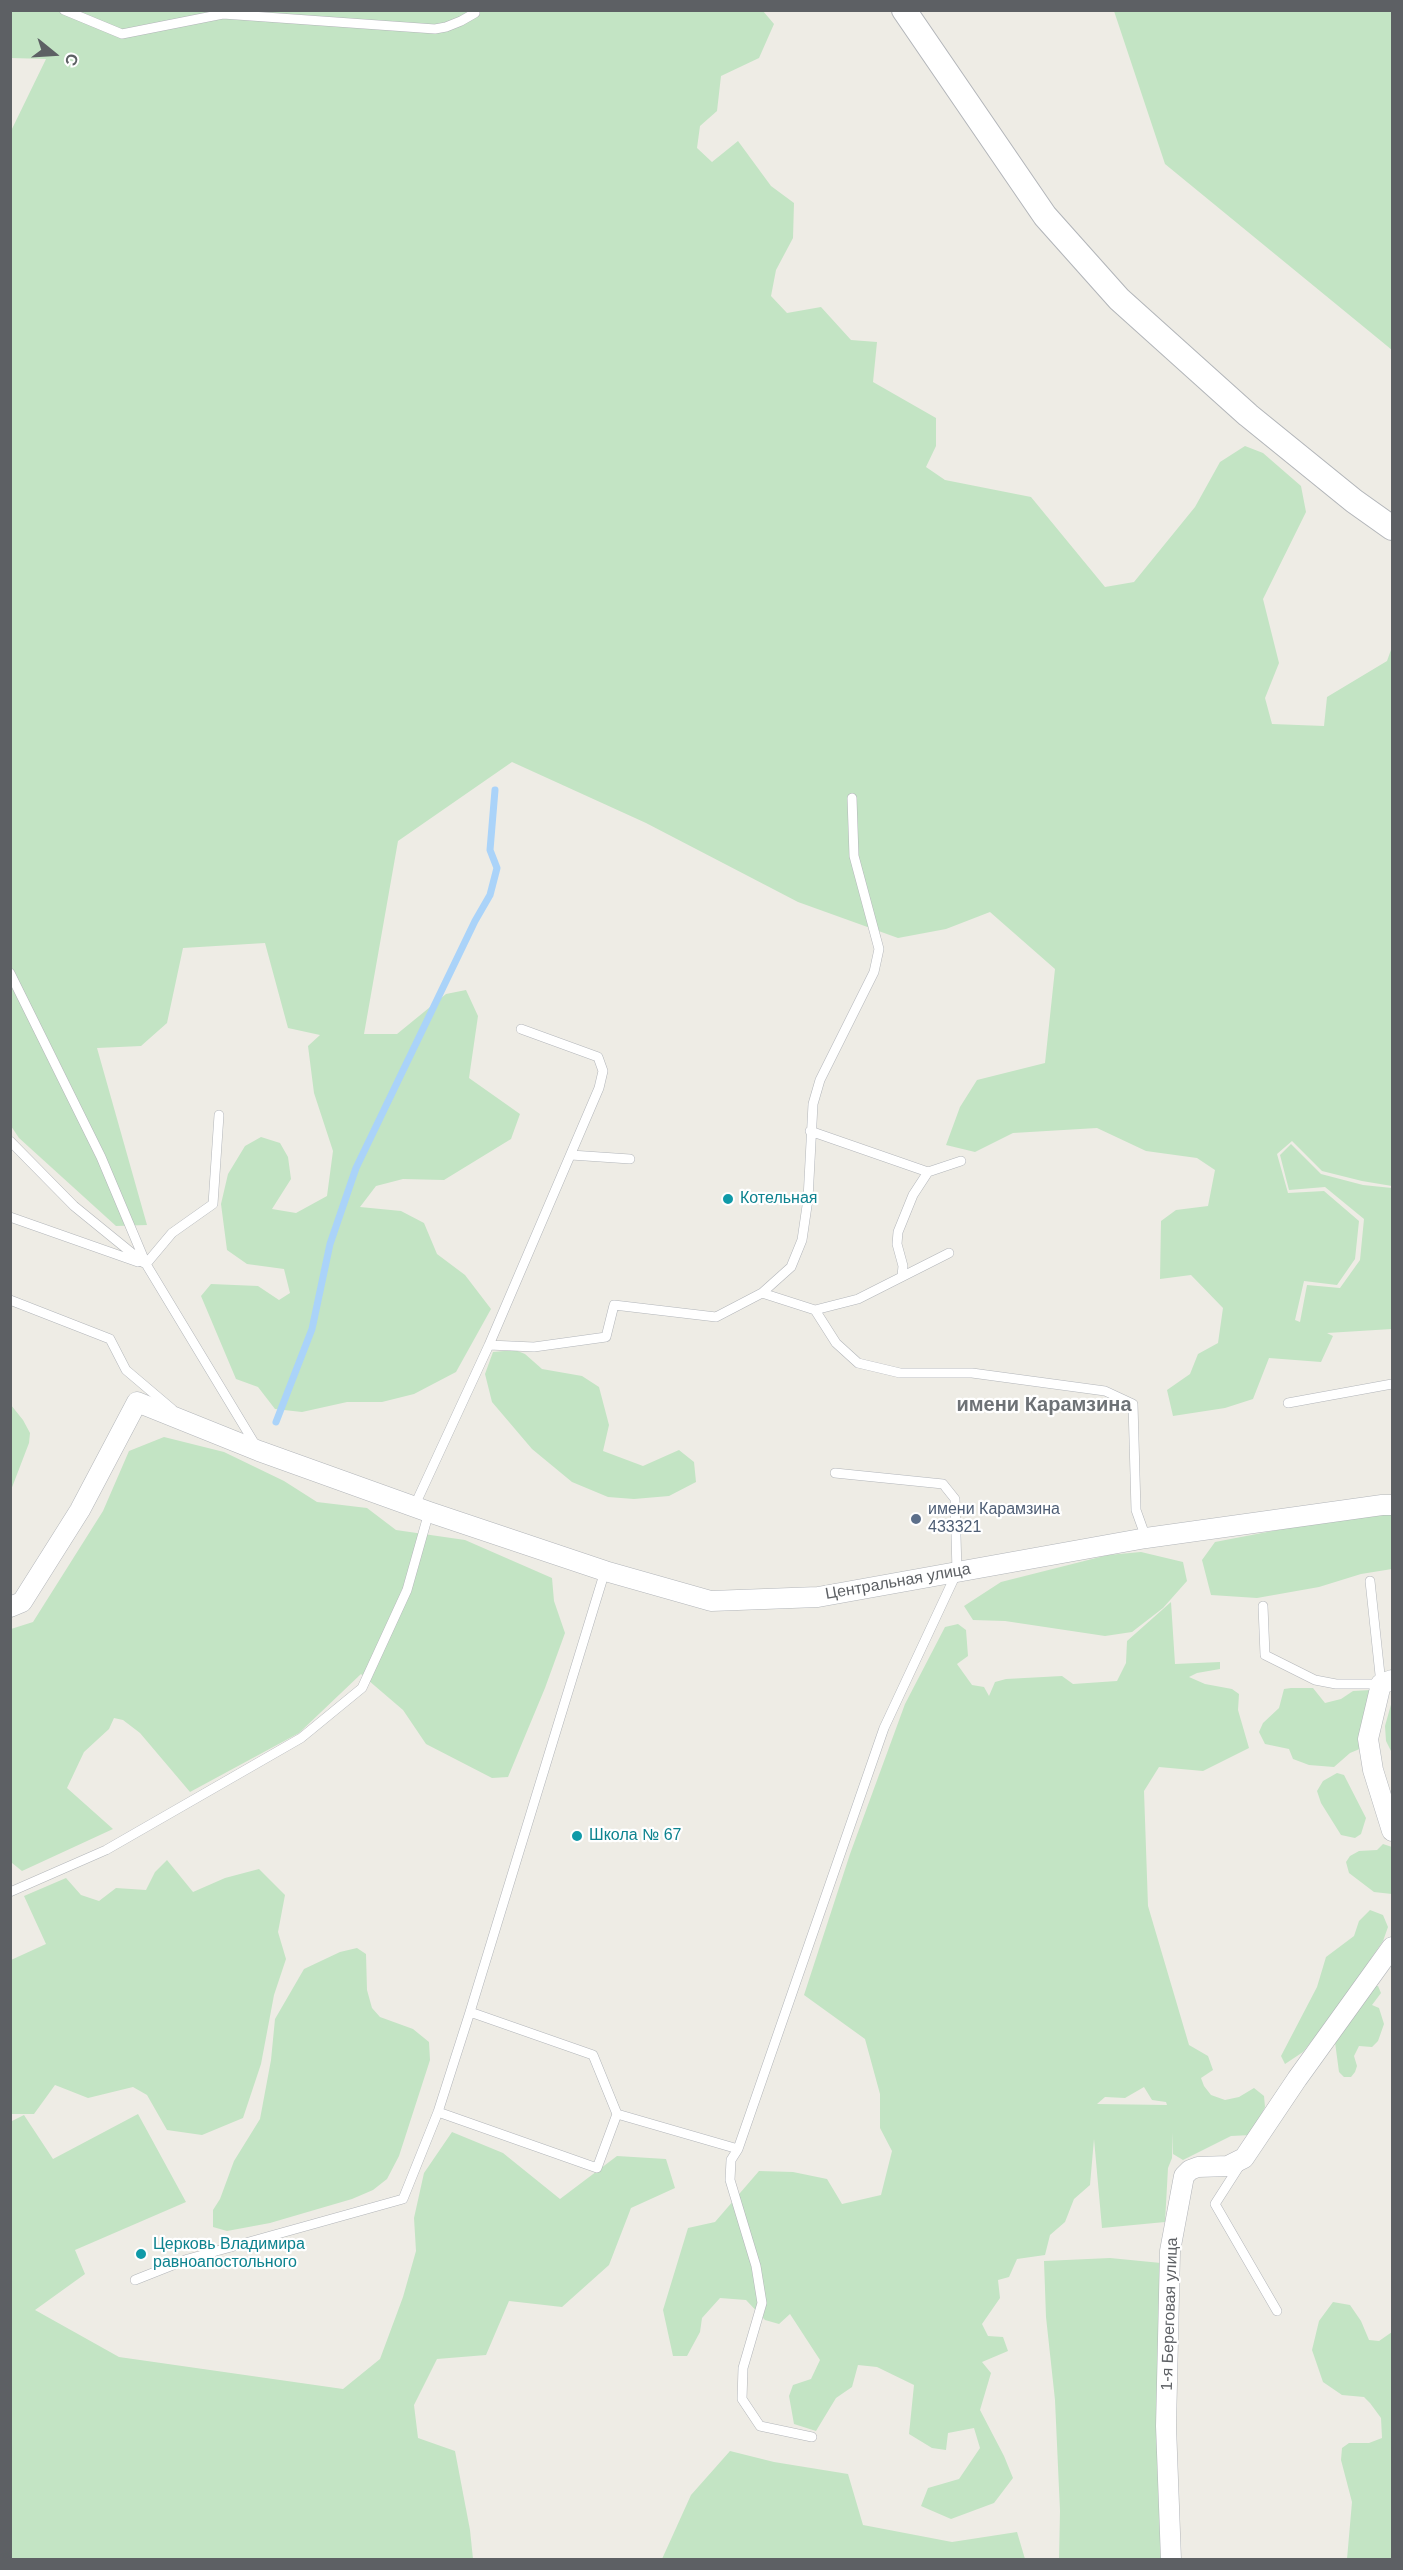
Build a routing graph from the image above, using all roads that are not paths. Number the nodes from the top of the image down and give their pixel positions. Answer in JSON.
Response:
{"nodes":[{"id":1,"x":64,"y":10,"type":"edge"},
{"id":2,"x":474,"y":10,"type":"edge"},
{"id":3,"x":904,"y":10,"type":"edge"},
{"id":4,"x":1392,"y":528,"type":"edge"},
{"id":5,"x":852,"y":798,"type":"dead end"},
{"id":6,"x":10,"y":973,"type":"edge"},
{"id":7,"x":520,"y":1029,"type":"dead end"},
{"id":8,"x":219,"y":1116,"type":"dead end"},
{"id":9,"x":810,"y":1131,"type":"junction"},
{"id":10,"x":10,"y":1142,"type":"edge"},
{"id":11,"x":571,"y":1155,"type":"junction"},
{"id":12,"x":630,"y":1160,"type":"dead end"},
{"id":13,"x":961,"y":1161,"type":"dead end"},
{"id":14,"x":928,"y":1172,"type":"junction"},
{"id":15,"x":10,"y":1217,"type":"edge"},
{"id":16,"x":949,"y":1253,"type":"dead end"},
{"id":17,"x":146,"y":1264,"type":"junction"},
{"id":18,"x":902,"y":1276,"type":"junction"},
{"id":19,"x":762,"y":1293,"type":"junction"},
{"id":20,"x":10,"y":1300,"type":"edge"},
{"id":21,"x":815,"y":1310,"type":"junction"},
{"id":22,"x":489,"y":1345,"type":"junction"},
{"id":23,"x":1392,"y":1384,"type":"edge"},
{"id":24,"x":1288,"y":1403,"type":"dead end"},
{"id":25,"x":182,"y":1419,"type":"junction"},
{"id":26,"x":259,"y":1451,"type":"junction"},
{"id":27,"x":834,"y":1473,"type":"dead end"},
{"id":28,"x":1392,"y":1506,"type":"edge"},
{"id":29,"x":421,"y":1509,"type":"junction"},
{"id":30,"x":1146,"y":1538,"type":"junction"},
{"id":31,"x":605,"y":1571,"type":"junction"},
{"id":32,"x":957,"y":1572,"type":"junction"},
{"id":33,"x":1370,"y":1581,"type":"dead end"},
{"id":34,"x":1263,"y":1606,"type":"dead end"},
{"id":35,"x":10,"y":1607,"type":"edge"},
{"id":36,"x":1387,"y":1682,"type":"edge"},
{"id":37,"x":1392,"y":1831,"type":"edge"},
{"id":38,"x":10,"y":1892,"type":"edge"},
{"id":39,"x":1392,"y":1947,"type":"edge"},
{"id":40,"x":470,"y":2012,"type":"junction"},
{"id":41,"x":438,"y":2112,"type":"junction"},
{"id":42,"x":617,"y":2114,"type":"junction"},
{"id":43,"x":738,"y":2149,"type":"junction"},
{"id":44,"x":1244,"y":2158,"type":"junction"},
{"id":45,"x":135,"y":2280,"type":"dead end"},
{"id":46,"x":1277,"y":2311,"type":"dead end"},
{"id":47,"x":812,"y":2437,"type":"dead end"},
{"id":48,"x":1171,"y":2559,"type":"edge"}],
"edges":[{"from":1,"to":2,"type":"lane"},
{"from":3,"to":4,"type":"street"},
{"from":5,"to":9,"type":"lane"},
{"from":6,"to":17,"type":"lane"},
{"from":7,"to":11,"type":"lane"},
{"from":8,"to":17,"type":"lane"},
{"from":9,"to":14,"type":"lane"},
{"from":9,"to":19,"type":"lane"},
{"from":10,"to":17,"type":"lane"},
{"from":11,"to":12,"type":"lane"},
{"from":11,"to":22,"type":"lane"},
{"from":13,"to":14,"type":"lane"},
{"from":14,"to":18,"type":"lane"},
{"from":15,"to":17,"type":"lane"},
{"from":16,"to":18,"type":"lane"},
{"from":17,"to":26,"type":"lane"},
{"from":18,"to":21,"type":"lane"},
{"from":19,"to":21,"type":"lane"},
{"from":19,"to":22,"type":"lane"},
{"from":20,"to":25,"type":"lane"},
{"from":21,"to":30,"type":"lane"},
{"from":22,"to":29,"type":"lane"},
{"from":23,"to":24,"type":"lane"},
{"from":25,"to":26,"type":"street","name":"Центральная улица"},
{"from":25,"to":35,"type":"street","name":"Центральная улица"},
{"from":26,"to":29,"type":"street","name":"Центральная улица"},
{"from":27,"to":32,"type":"lane"},
{"from":28,"to":30,"type":"street","name":"Центральная улица"},
{"from":29,"to":31,"type":"street","name":"Центральная улица"},
{"from":29,"to":38,"type":"lane"},
{"from":30,"to":32,"type":"street","name":"Центральная улица"},
{"from":31,"to":32,"type":"street","name":"Центральная улица"},
{"from":31,"to":40,"type":"lane"},
{"from":32,"to":43,"type":"lane"},
{"from":33,"to":36,"type":"lane"},
{"from":34,"to":36,"type":"lane"},
{"from":36,"to":37,"type":"street"},
{"from":39,"to":44,"type":"street"},
{"from":40,"to":41,"type":"lane"},
{"from":40,"to":42,"type":"lane"},
{"from":41,"to":42,"type":"lane"},
{"from":41,"to":45,"type":"lane"},
{"from":42,"to":43,"type":"lane"},
{"from":43,"to":47,"type":"lane"},
{"from":44,"to":46,"type":"lane"},
{"from":44,"to":48,"type":"street","name":"1-я Береговая улица"}]}
